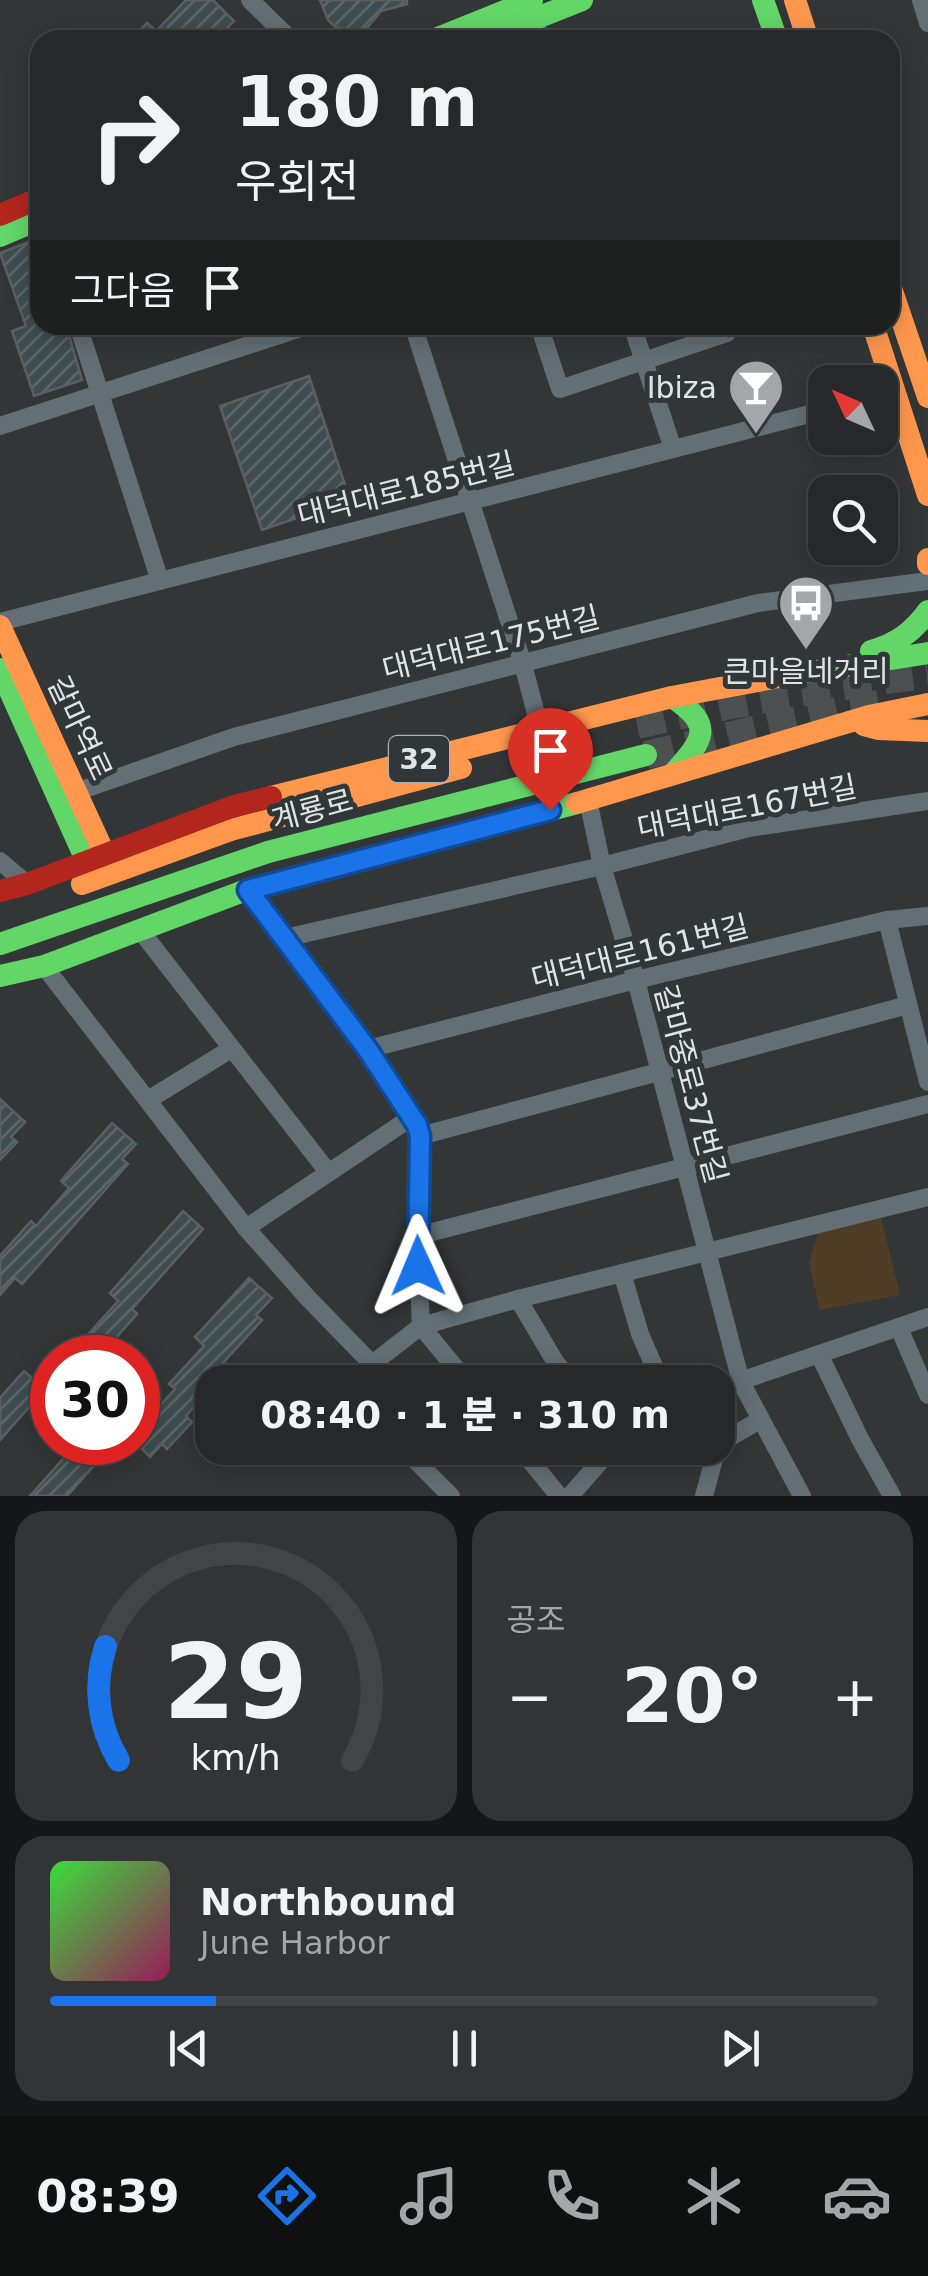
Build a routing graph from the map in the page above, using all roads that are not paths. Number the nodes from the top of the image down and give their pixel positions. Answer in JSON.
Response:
{"nodes":[{"id":1,"x":250,"y":0,"type":"edge"},
{"id":2,"x":582,"y":0,"type":"edge"},
{"id":3,"x":763,"y":0,"type":"edge"},
{"id":4,"x":795,"y":0,"type":"edge"},
{"id":5,"x":921,"y":0,"type":"edge"},
{"id":6,"x":531,"y":12,"type":"edge"},
{"id":7,"x":928,"y":23,"type":"edge"},
{"id":8,"x":280,"y":30,"type":"edge"},
{"id":9,"x":468,"y":30,"type":"edge"},
{"id":10,"x":500,"y":30,"type":"edge"},
{"id":11,"x":773,"y":30,"type":"edge"},
{"id":12,"x":805,"y":30,"type":"edge"},
{"id":13,"x":30,"y":202,"type":"edge"},
{"id":14,"x":0,"y":215,"type":"edge"},
{"id":15,"x":30,"y":223,"type":"edge"},
{"id":16,"x":0,"y":236,"type":"edge"},
{"id":17,"x":900,"y":313,"type":"edge"},
{"id":18,"x":81,"y":335,"type":"edge"},
{"id":19,"x":280,"y":335,"type":"edge"},
{"id":20,"x":416,"y":335,"type":"edge"},
{"id":21,"x":542,"y":335,"type":"edge"},
{"id":22,"x":635,"y":335,"type":"edge"},
{"id":23,"x":721,"y":335,"type":"edge"},
{"id":24,"x":876,"y":335,"type":"edge"},
{"id":25,"x":644,"y":361,"type":"junction"},
{"id":26,"x":882,"y":365,"type":"edge"},
{"id":27,"x":926,"y":382,"type":"edge"},
{"id":28,"x":100,"y":394,"type":"junction"},
{"id":29,"x":808,"y":414,"type":"edge"},
{"id":30,"x":898,"y":419,"type":"edge"},
{"id":31,"x":0,"y":426,"type":"edge"},
{"id":32,"x":673,"y":449,"type":"junction"},
{"id":33,"x":928,"y":495,"type":"edge"},
{"id":34,"x":471,"y":501,"type":"junction"},
{"id":35,"x":160,"y":581,"type":"junction"},
{"id":36,"x":928,"y":581,"type":"edge"},
{"id":37,"x":928,"y":611,"type":"edge"},
{"id":38,"x":0,"y":624,"type":"edge"},
{"id":39,"x":928,"y":653,"type":"edge"},
{"id":40,"x":523,"y":664,"type":"junction"},
{"id":41,"x":848,"y":664,"type":"junction"},
{"id":42,"x":0,"y":668,"type":"edge"},
{"id":43,"x":672,"y":697,"type":"junction"},
{"id":44,"x":928,"y":704,"type":"edge"},
{"id":45,"x":928,"y":718,"type":"edge"},
{"id":46,"x":637,"y":724,"type":"tunnel mouth"},
{"id":47,"x":864,"y":726,"type":"junction"},
{"id":48,"x":540,"y":729,"type":"junction"},
{"id":49,"x":928,"y":731,"type":"edge"},
{"id":50,"x":785,"y":740,"type":"junction"},
{"id":51,"x":646,"y":755,"type":"tunnel mouth"},
{"id":52,"x":672,"y":775,"type":"junction"},
{"id":53,"x":76,"y":792,"type":"junction"},
{"id":54,"x":588,"y":800,"type":"junction"},
{"id":55,"x":928,"y":801,"type":"edge"},
{"id":56,"x":96,"y":859,"type":"junction"},
{"id":57,"x":0,"y":861,"type":"edge"},
{"id":58,"x":602,"y":866,"type":"junction"},
{"id":59,"x":27,"y":884,"type":"junction"},
{"id":60,"x":248,"y":890,"type":"junction"},
{"id":61,"x":0,"y":891,"type":"edge"},
{"id":62,"x":0,"y":910,"type":"edge"},
{"id":63,"x":928,"y":916,"type":"edge"},
{"id":64,"x":887,"y":920,"type":"junction"},
{"id":65,"x":140,"y":930,"type":"junction"},
{"id":66,"x":285,"y":938,"type":"junction"},
{"id":67,"x":0,"y":944,"type":"edge"},
{"id":68,"x":44,"y":966,"type":"junction"},
{"id":69,"x":0,"y":976,"type":"edge"},
{"id":70,"x":636,"y":980,"type":"junction"},
{"id":71,"x":908,"y":1006,"type":"junction"},
{"id":72,"x":231,"y":1049,"type":"junction"},
{"id":73,"x":368,"y":1050,"type":"junction"},
{"id":74,"x":660,"y":1072,"type":"junction"},
{"id":75,"x":928,"y":1082,"type":"edge"},
{"id":76,"x":148,"y":1100,"type":"junction"},
{"id":77,"x":928,"y":1104,"type":"edge"},
{"id":78,"x":412,"y":1117,"type":"junction"},
{"id":79,"x":420,"y":1136,"type":"junction"},
{"id":80,"x":685,"y":1166,"type":"junction"},
{"id":81,"x":328,"y":1172,"type":"junction"},
{"id":82,"x":928,"y":1197,"type":"edge"},
{"id":83,"x":246,"y":1228,"type":"junction"},
{"id":84,"x":417,"y":1236,"type":"junction"},
{"id":85,"x":707,"y":1252,"type":"junction"},
{"id":86,"x":622,"y":1273,"type":"junction"},
{"id":87,"x":518,"y":1299,"type":"junction"},
{"id":88,"x":928,"y":1317,"type":"edge"},
{"id":89,"x":421,"y":1326,"type":"junction"},
{"id":90,"x":898,"y":1328,"type":"junction"},
{"id":91,"x":819,"y":1354,"type":"junction"},
{"id":92,"x":372,"y":1364,"type":"joint"},
{"id":93,"x":453,"y":1365,"type":"edge"},
{"id":94,"x":559,"y":1365,"type":"edge"},
{"id":95,"x":654,"y":1365,"type":"edge"},
{"id":96,"x":741,"y":1382,"type":"junction"},
{"id":97,"x":735,"y":1385,"type":"edge"},
{"id":98,"x":928,"y":1395,"type":"edge"},
{"id":99,"x":760,"y":1420,"type":"junction"},
{"id":100,"x":735,"y":1435,"type":"edge"},
{"id":101,"x":420,"y":1465,"type":"edge"},
{"id":102,"x":534,"y":1465,"type":"edge"},
{"id":103,"x":598,"y":1465,"type":"edge"},
{"id":104,"x":712,"y":1465,"type":"edge"},
{"id":105,"x":800,"y":1495,"type":"edge"},
{"id":106,"x":451,"y":1496,"type":"edge"},
{"id":107,"x":559,"y":1496,"type":"edge"},
{"id":108,"x":570,"y":1496,"type":"edge"},
{"id":109,"x":704,"y":1496,"type":"edge"},
{"id":110,"x":892,"y":1496,"type":"edge"}],
"edges":[{"from":1,"to":8,"type":"street"},
{"from":2,"to":6,"type":"main road"},
{"from":3,"to":11,"type":"main road"},
{"from":4,"to":12,"type":"main road"},
{"from":5,"to":7,"type":"street"},
{"from":6,"to":9,"type":"main road"},
{"from":6,"to":10,"type":"main road"},
{"from":13,"to":14,"type":"main road"},
{"from":15,"to":16,"type":"main road"},
{"from":17,"to":27,"type":"main road"},
{"from":18,"to":28,"type":"street"},
{"from":19,"to":28,"type":"street"},
{"from":20,"to":34,"type":"street"},
{"from":21,"to":25,"type":"street"},
{"from":22,"to":25,"type":"street"},
{"from":23,"to":25,"type":"street"},
{"from":24,"to":26,"type":"main road"},
{"from":25,"to":32,"type":"street"},
{"from":28,"to":31,"type":"street"},
{"from":28,"to":35,"type":"street"},
{"from":29,"to":32,"type":"street","name":"대덕대로185번길"},
{"from":30,"to":33,"type":"main road"},
{"from":32,"to":34,"type":"street","name":"대덕대로185번길"},
{"from":34,"to":35,"type":"street","name":"대덕대로185번길"},
{"from":34,"to":40,"type":"street"},
{"from":35,"to":38,"type":"street","name":"대덕대로185번길"},
{"from":36,"to":40,"type":"street","name":"대덕대로175번길"},
{"from":37,"to":41,"type":"main road"},
{"from":38,"to":53,"type":"main road","name":"갈마역로"},
{"from":39,"to":41,"type":"main road","number":"32"},
{"from":40,"to":48,"type":"street"},
{"from":40,"to":53,"type":"street","name":"대덕대로175번길"},
{"from":41,"to":43,"type":"main road","number":"32"},
{"from":42,"to":56,"type":"main road","name":"갈마역로"},
{"from":43,"to":48,"type":"main road","number":"32"},
{"from":43,"to":52,"type":"main road"},
{"from":44,"to":50,"type":"main road"},
{"from":45,"to":47,"type":"main road"},
{"from":46,"to":62,"type":"main road","name":"계룡로","number":"32"},
{"from":47,"to":49,"type":"main road"},
{"from":47,"to":50,"type":"main road"},
{"from":48,"to":56,"type":"main road","number":"32"},
{"from":50,"to":52,"type":"main road"},
{"from":51,"to":67,"type":"main road","name":"계룡로","number":"32"},
{"from":52,"to":54,"type":"main road"},
{"from":53,"to":56,"type":"main road","name":"갈마역로"},
{"from":54,"to":58,"type":"street","name":"갈마중로37번길"},
{"from":54,"to":60,"type":"main road"},
{"from":55,"to":58,"type":"street","name":"대덕대로167번길"},
{"from":56,"to":59,"type":"main road","number":"32"},
{"from":57,"to":59,"type":"street"},
{"from":58,"to":66,"type":"street","name":"대덕대로167번길"},
{"from":58,"to":70,"type":"street","name":"갈마중로37번길"},
{"from":59,"to":61,"type":"main road","number":"32"},
{"from":60,"to":65,"type":"main road"},
{"from":60,"to":66,"type":"street"},
{"from":63,"to":64,"type":"street","name":"대덕대로161번길"},
{"from":64,"to":70,"type":"street","name":"대덕대로161번길"},
{"from":64,"to":71,"type":"street"},
{"from":65,"to":68,"type":"main road"},
{"from":65,"to":72,"type":"street"},
{"from":66,"to":73,"type":"street"},
{"from":68,"to":69,"type":"main road"},
{"from":68,"to":76,"type":"street"},
{"from":70,"to":73,"type":"street","name":"대덕대로161번길"},
{"from":70,"to":74,"type":"street","name":"갈마중로37번길"},
{"from":71,"to":74,"type":"street"},
{"from":71,"to":75,"type":"street"},
{"from":72,"to":76,"type":"street"},
{"from":72,"to":81,"type":"street"},
{"from":73,"to":78,"type":"street"},
{"from":74,"to":79,"type":"street"},
{"from":74,"to":80,"type":"street","name":"갈마중로37번길"},
{"from":76,"to":83,"type":"street"},
{"from":77,"to":80,"type":"street"},
{"from":78,"to":79,"type":"street"},
{"from":78,"to":81,"type":"street"},
{"from":79,"to":84,"type":"street"},
{"from":80,"to":84,"type":"street"},
{"from":80,"to":85,"type":"street","name":"갈마중로37번길"},
{"from":81,"to":83,"type":"street"},
{"from":82,"to":85,"type":"street"},
{"from":83,"to":92,"type":"street"},
{"from":84,"to":89,"type":"street"},
{"from":85,"to":86,"type":"street"},
{"from":85,"to":96,"type":"street","name":"갈마중로37번길"},
{"from":86,"to":87,"type":"street"},
{"from":86,"to":95,"type":"street"},
{"from":87,"to":89,"type":"street"},
{"from":87,"to":94,"type":"street"},
{"from":88,"to":90,"type":"street"},
{"from":89,"to":92,"type":"street"},
{"from":89,"to":93,"type":"street"},
{"from":90,"to":91,"type":"street"},
{"from":90,"to":98,"type":"street"},
{"from":91,"to":96,"type":"street"},
{"from":91,"to":110,"type":"street"},
{"from":96,"to":97,"type":"street"},
{"from":96,"to":99,"type":"street","name":"갈마중로37번길"},
{"from":99,"to":100,"type":"street"},
{"from":99,"to":105,"type":"street","name":"갈마중로37번길"},
{"from":101,"to":106,"type":"street"},
{"from":102,"to":107,"type":"street"},
{"from":103,"to":108,"type":"street"},
{"from":104,"to":109,"type":"street"}]}
